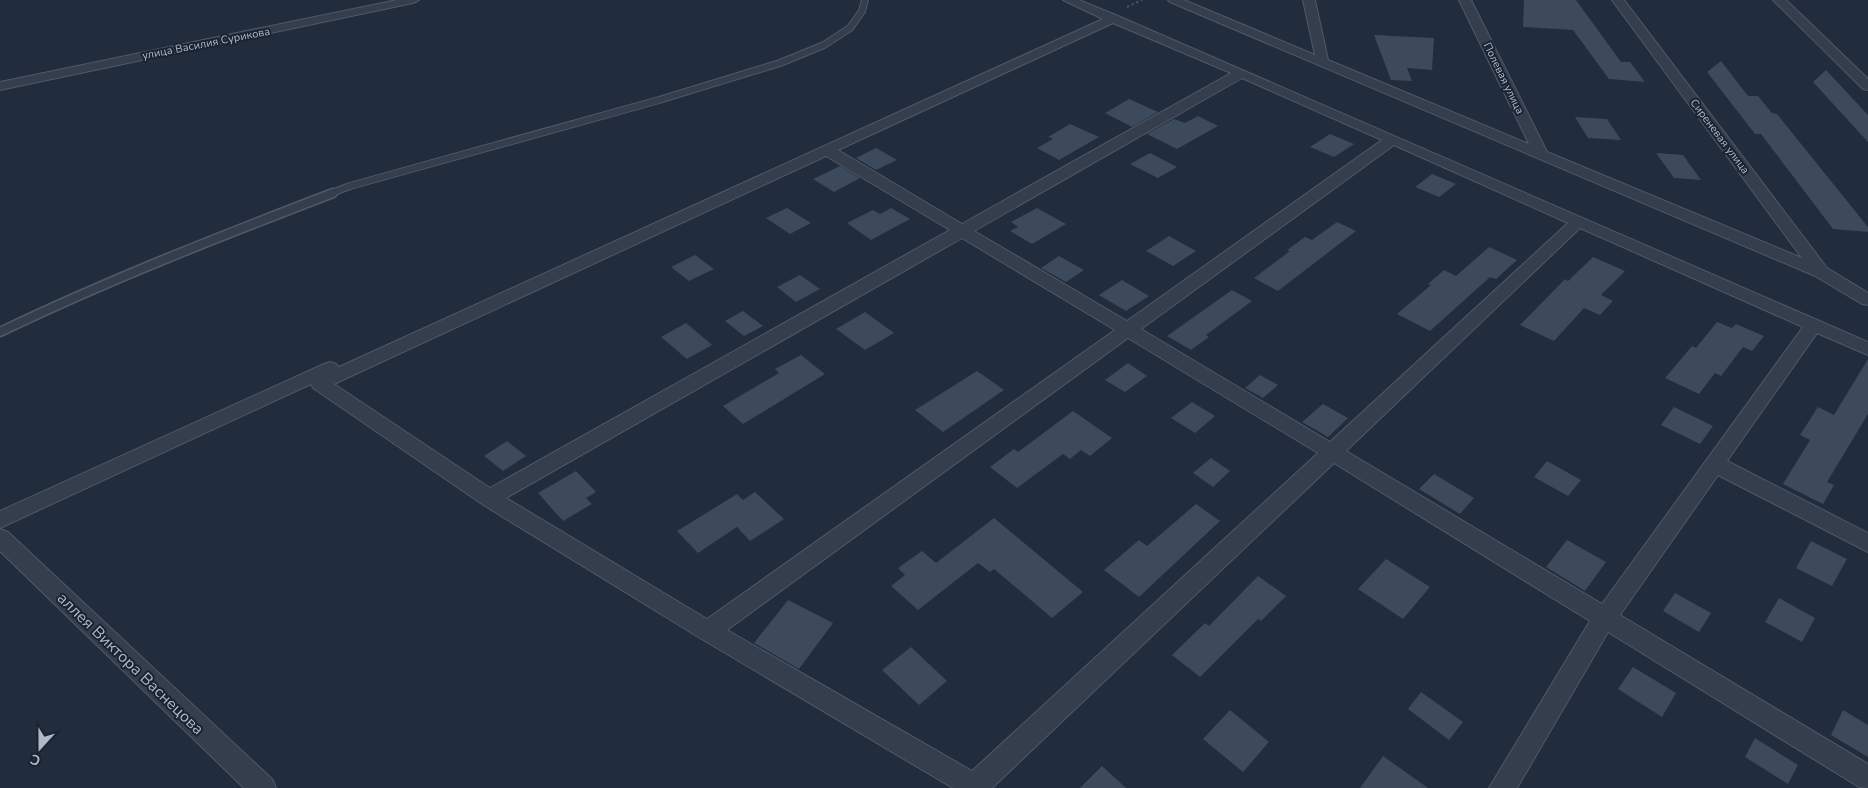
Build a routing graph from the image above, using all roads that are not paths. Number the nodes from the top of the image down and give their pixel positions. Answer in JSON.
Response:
{"nodes":[{"id":1,"x":413,"y":0,"type":"edge"},
{"id":2,"x":865,"y":0,"type":"edge"},
{"id":3,"x":1069,"y":0,"type":"edge"},
{"id":4,"x":1174,"y":0,"type":"edge"},
{"id":5,"x":1309,"y":0,"type":"edge"},
{"id":6,"x":1465,"y":0,"type":"edge"},
{"id":7,"x":1618,"y":0,"type":"edge"},
{"id":8,"x":1779,"y":0,"type":"edge"},
{"id":9,"x":1108,"y":16,"type":"junction"},
{"id":10,"x":1324,"y":64,"type":"junction"},
{"id":11,"x":1241,"y":73,"type":"junction"},
{"id":12,"x":0,"y":86,"type":"edge"},
{"id":13,"x":1868,"y":86,"type":"edge"},
{"id":14,"x":1392,"y":140,"type":"junction"},
{"id":15,"x":827,"y":150,"type":"junction"},
{"id":16,"x":1542,"y":156,"type":"junction"},
{"id":17,"x":1578,"y":222,"type":"junction"},
{"id":18,"x":961,"y":229,"type":"junction"},
{"id":19,"x":1821,"y":272,"type":"junction"},
{"id":20,"x":1868,"y":300,"type":"edge"},
{"id":21,"x":1814,"y":325,"type":"junction"},
{"id":22,"x":1128,"y":330,"type":"junction"},
{"id":23,"x":0,"y":332,"type":"edge"},
{"id":24,"x":1868,"y":349,"type":"edge"},
{"id":25,"x":1332,"y":452,"type":"junction"},
{"id":26,"x":1715,"y":464,"type":"junction"},
{"id":27,"x":489,"y":498,"type":"junction"},
{"id":28,"x":0,"y":520,"type":"edge"},
{"id":29,"x":0,"y":538,"type":"edge"},
{"id":30,"x":1868,"y":543,"type":"edge"},
{"id":31,"x":1604,"y":619,"type":"junction"},
{"id":32,"x":708,"y":631,"type":"junction"},
{"id":33,"x":1868,"y":778,"type":"edge"},
{"id":34,"x":976,"y":787,"type":"edge"},
{"id":35,"x":263,"y":788,"type":"edge"},
{"id":36,"x":1502,"y":788,"type":"edge"}],
"edges":[{"from":1,"to":12,"type":"street","name":"улица Василия Сурикова"},
{"from":2,"to":23,"type":"lane"},
{"from":3,"to":9,"type":"street"},
{"from":4,"to":10,"type":"street"},
{"from":5,"to":10,"type":"street"},
{"from":6,"to":16,"type":"street","name":"Полевая улица"},
{"from":7,"to":19,"type":"street","name":"Сиреневая улица"},
{"from":8,"to":13,"type":"street"},
{"from":9,"to":11,"type":"street"},
{"from":9,"to":15,"type":"street"},
{"from":9,"to":28,"type":"street"},
{"from":10,"to":16,"type":"street"},
{"from":11,"to":14,"type":"street"},
{"from":11,"to":18,"type":"street"},
{"from":14,"to":17,"type":"street"},
{"from":14,"to":22,"type":"street"},
{"from":15,"to":18,"type":"street"},
{"from":15,"to":27,"type":"street"},
{"from":16,"to":19,"type":"street"},
{"from":17,"to":21,"type":"street"},
{"from":17,"to":25,"type":"street"},
{"from":18,"to":22,"type":"street"},
{"from":18,"to":27,"type":"street"},
{"from":19,"to":20,"type":"street"},
{"from":21,"to":24,"type":"street"},
{"from":21,"to":26,"type":"street"},
{"from":22,"to":25,"type":"street"},
{"from":22,"to":32,"type":"street"},
{"from":25,"to":31,"type":"street"},
{"from":25,"to":34,"type":"street"},
{"from":26,"to":30,"type":"street"},
{"from":26,"to":31,"type":"street"},
{"from":27,"to":32,"type":"street"},
{"from":29,"to":35,"type":"street","name":"аллея Виктора Васнецова"},
{"from":31,"to":33,"type":"street"},
{"from":31,"to":36,"type":"street"},
{"from":32,"to":34,"type":"street"}]}
